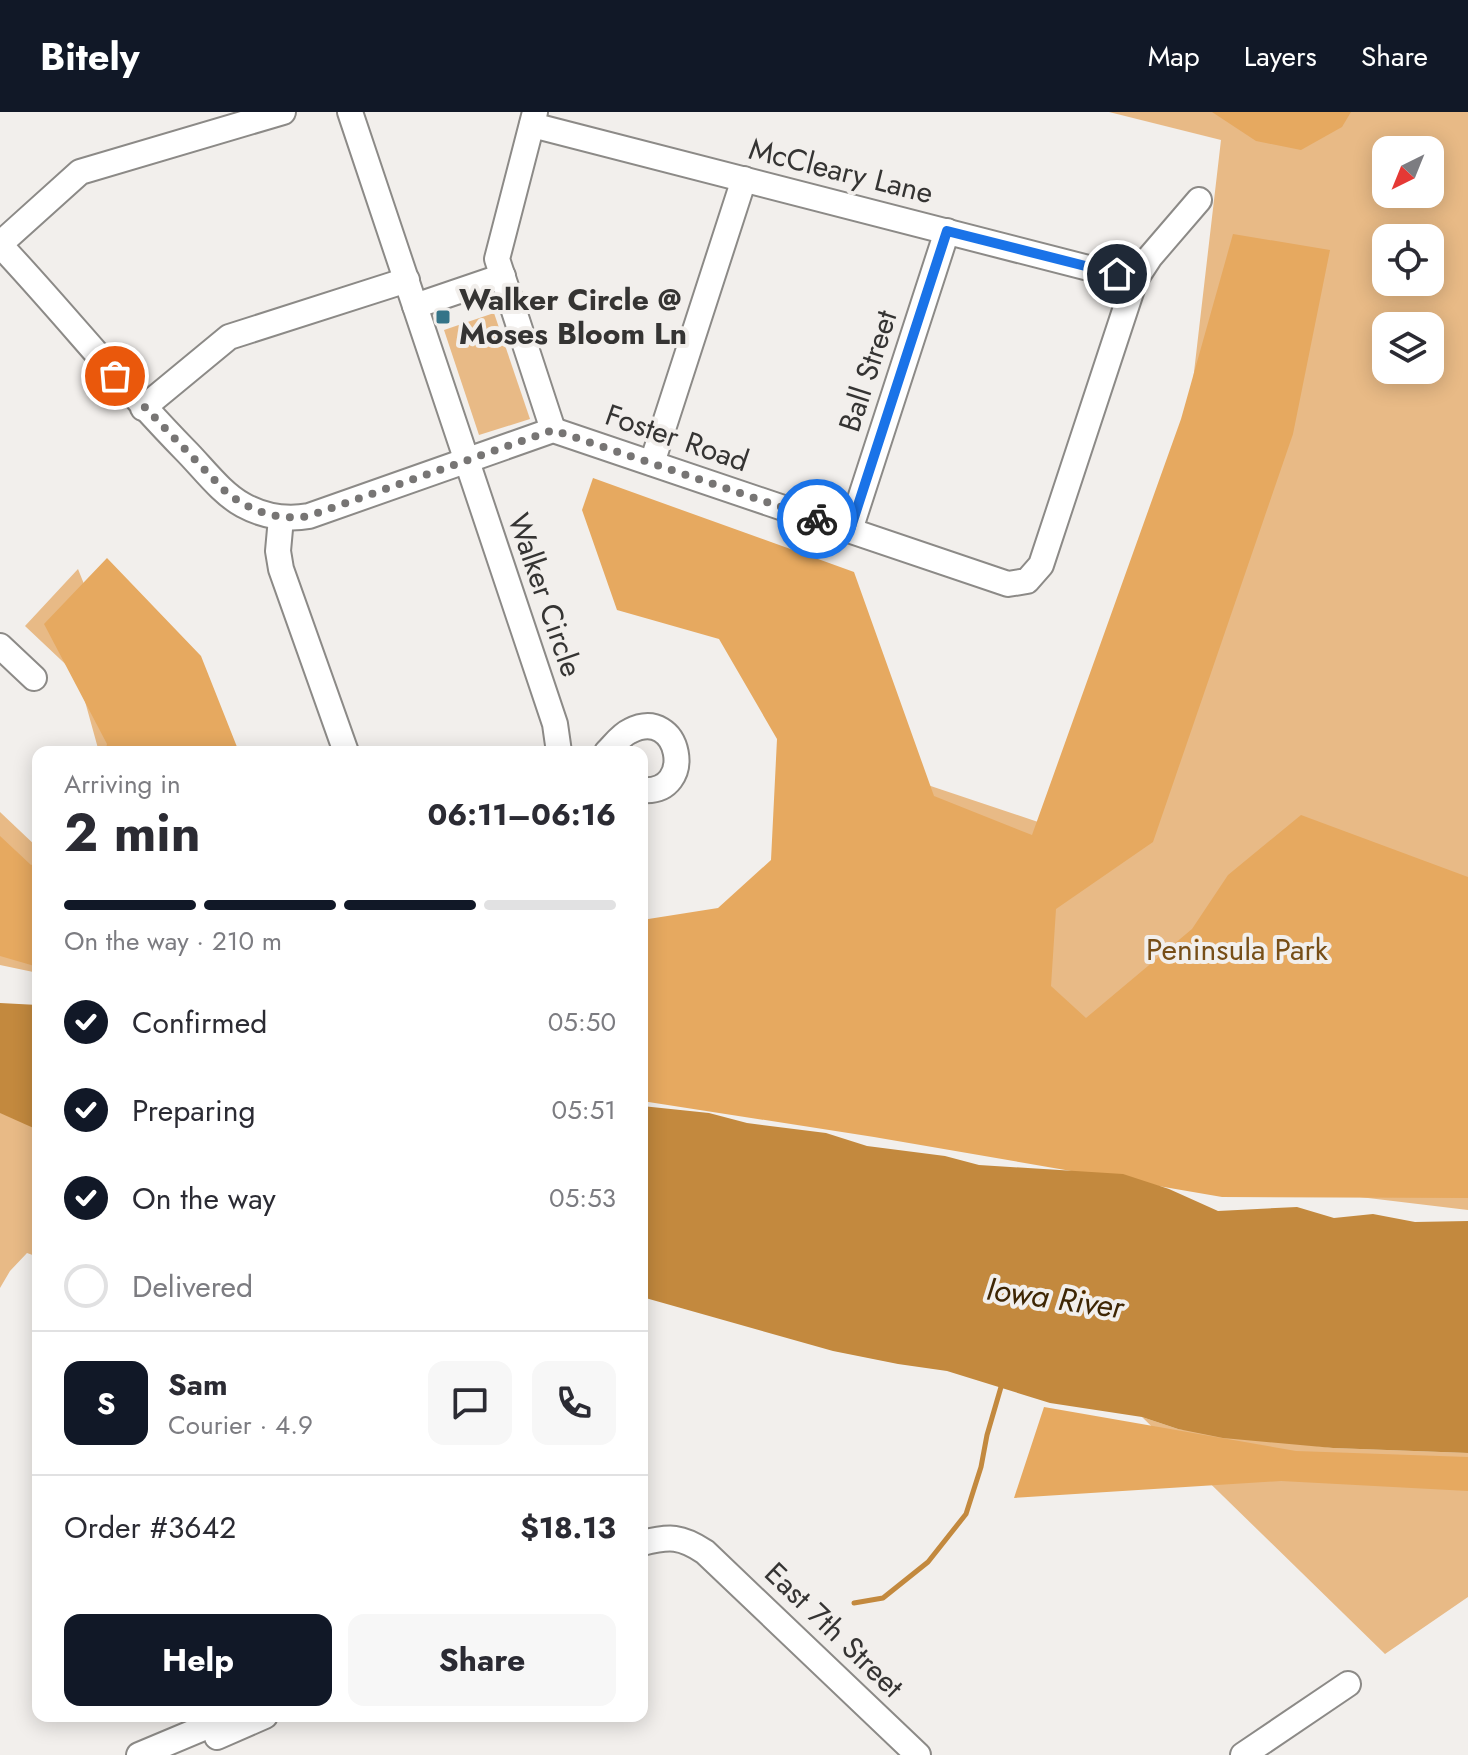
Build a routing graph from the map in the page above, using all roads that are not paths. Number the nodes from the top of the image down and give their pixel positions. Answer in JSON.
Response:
{"nodes":[{"id":1,"x":283,"y":112,"type":"edge"},
{"id":2,"x":350,"y":112,"type":"edge"},
{"id":3,"x":533,"y":118,"type":"edge"},
{"id":4,"x":744,"y":179,"type":"junction"},
{"id":5,"x":1199,"y":200,"type":"dead end"},
{"id":6,"x":947,"y":231,"type":"junction"},
{"id":7,"x":0,"y":244,"type":"edge"},
{"id":8,"x":503,"y":276,"type":"junction"},
{"id":9,"x":407,"y":280,"type":"junction"},
{"id":10,"x":1135,"y":280,"type":"junction"},
{"id":11,"x":415,"y":306,"type":"junction"},
{"id":12,"x":143,"y":408,"type":"junction"},
{"id":13,"x":553,"y":430,"type":"junction"},
{"id":14,"x":466,"y":459,"type":"junction"},
{"id":15,"x":652,"y":463,"type":"junction"},
{"id":16,"x":281,"y":518,"type":"junction"},
{"id":17,"x":850,"y":530,"type":"junction"},
{"id":18,"x":0,"y":646,"type":"edge"},
{"id":19,"x":34,"y":678,"type":"dead end"},
{"id":20,"x":344,"y":746,"type":"edge"},
{"id":21,"x":558,"y":746,"type":"edge"},
{"id":22,"x":613,"y":746,"type":"edge"},
{"id":23,"x":648,"y":790,"type":"edge"},
{"id":24,"x":648,"y":1542,"type":"edge"},
{"id":25,"x":1348,"y":1684,"type":"dead end"},
{"id":26,"x":218,"y":1722,"type":"edge"},
{"id":27,"x":251,"y":1722,"type":"edge"},
{"id":28,"x":139,"y":1755,"type":"edge"},
{"id":29,"x":174,"y":1755,"type":"edge"},
{"id":30,"x":918,"y":1755,"type":"edge"},
{"id":31,"x":1243,"y":1755,"type":"edge"}],
"edges":[{"from":1,"to":7,"type":"street"},
{"from":2,"to":9,"type":"street","name":"Walker Circle"},
{"from":3,"to":4,"type":"street","name":"McCleary Lane"},
{"from":3,"to":8,"type":"street"},
{"from":4,"to":6,"type":"street","name":"McCleary Lane"},
{"from":4,"to":15,"type":"street"},
{"from":5,"to":10,"type":"street","name":"Foster Road"},
{"from":6,"to":10,"type":"street","name":"McCleary Lane"},
{"from":6,"to":17,"type":"street","name":"Ball Street"},
{"from":7,"to":12,"type":"street"},
{"from":8,"to":11,"type":"street"},
{"from":8,"to":13,"type":"street"},
{"from":9,"to":11,"type":"street","name":"Walker Circle"},
{"from":9,"to":12,"type":"street"},
{"from":10,"to":17,"type":"street","name":"Foster Road"},
{"from":11,"to":14,"type":"street","name":"Walker Circle"},
{"from":12,"to":16,"type":"street"},
{"from":13,"to":14,"type":"street"},
{"from":13,"to":15,"type":"street","name":"Foster Road"},
{"from":14,"to":16,"type":"street"},
{"from":14,"to":21,"type":"street","name":"Walker Circle"},
{"from":15,"to":17,"type":"street","name":"Foster Road"},
{"from":16,"to":20,"type":"street"},
{"from":18,"to":19,"type":"street"},
{"from":22,"to":23,"type":"street"},
{"from":24,"to":30,"type":"street","name":"East 7th Street"},
{"from":25,"to":31,"type":"street"},
{"from":26,"to":28,"type":"street"},
{"from":27,"to":29,"type":"street"}]}
